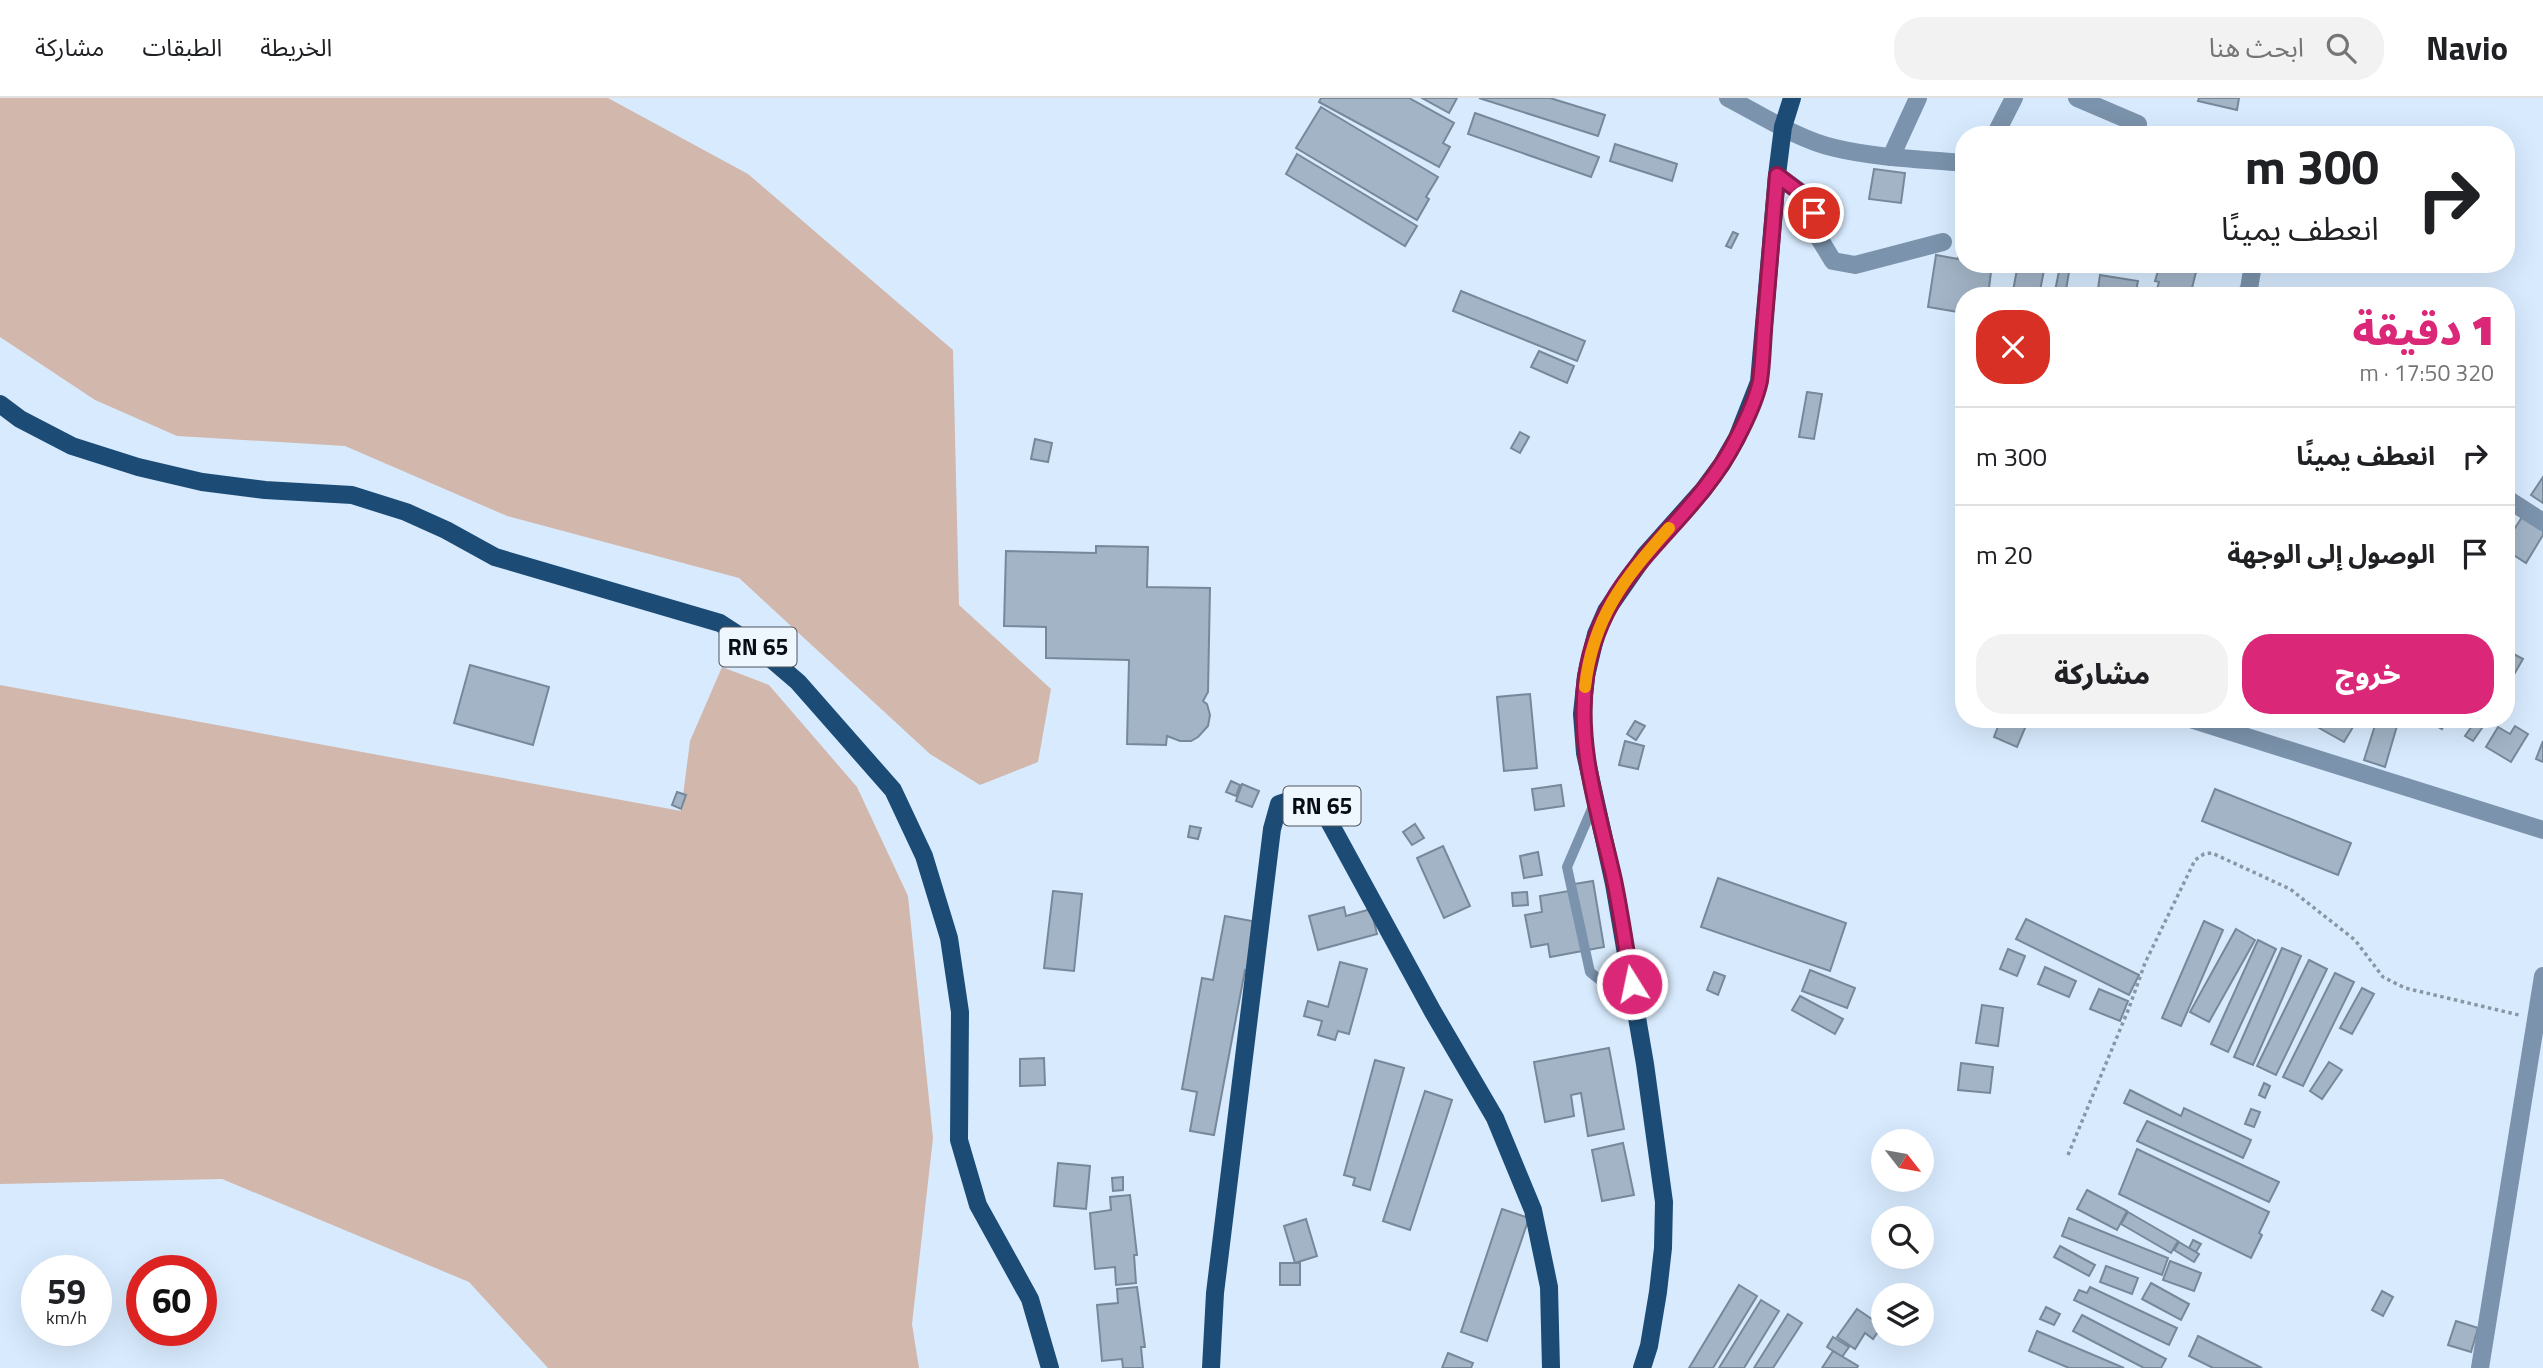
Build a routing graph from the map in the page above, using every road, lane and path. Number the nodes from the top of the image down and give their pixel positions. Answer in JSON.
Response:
{"nodes":[{"id":1,"x":1728,"y":98,"type":"edge"},
{"id":2,"x":1792,"y":98,"type":"edge"},
{"id":3,"x":1918,"y":98,"type":"edge"},
{"id":4,"x":2014,"y":98,"type":"edge"},
{"id":5,"x":2077,"y":98,"type":"edge"},
{"id":6,"x":2138,"y":124,"type":"dead end"},
{"id":7,"x":2000,"y":126,"type":"edge"},
{"id":8,"x":1783,"y":127,"type":"junction"},
{"id":9,"x":1891,"y":157,"type":"junction"},
{"id":10,"x":1955,"y":162,"type":"edge"},
{"id":11,"x":1777,"y":175,"type":"junction"},
{"id":12,"x":1943,"y":242,"type":"dead end"},
{"id":13,"x":0,"y":404,"type":"edge"},
{"id":14,"x":2515,"y":504,"type":"edge"},
{"id":15,"x":2543,"y":522,"type":"edge"},
{"id":16,"x":2219,"y":728,"type":"edge"},
{"id":17,"x":1595,"y":801,"type":"junction"},
{"id":18,"x":2543,"y":830,"type":"edge"},
{"id":19,"x":2543,"y":976,"type":"edge"},
{"id":20,"x":1636,"y":1009,"type":"junction"},
{"id":21,"x":2535,"y":1019,"type":"junction"},
{"id":22,"x":2068,"y":1155,"type":"dead end"},
{"id":23,"x":1051,"y":1368,"type":"edge"},
{"id":24,"x":1211,"y":1368,"type":"edge"},
{"id":25,"x":1551,"y":1368,"type":"edge"},
{"id":26,"x":1642,"y":1368,"type":"edge"},
{"id":27,"x":2480,"y":1368,"type":"edge"}],
"edges":[{"from":1,"to":8,"type":"street"},
{"from":2,"to":8,"type":"main road"},
{"from":3,"to":9,"type":"street"},
{"from":4,"to":7,"type":"street"},
{"from":5,"to":6,"type":"street"},
{"from":8,"to":9,"type":"street"},
{"from":8,"to":11,"type":"main road"},
{"from":9,"to":10,"type":"street"},
{"from":11,"to":12,"type":"street"},
{"from":11,"to":17,"type":"main road"},
{"from":13,"to":23,"type":"main road","number":"RN 65"},
{"from":14,"to":15,"type":"street"},
{"from":16,"to":18,"type":"street"},
{"from":17,"to":20,"type":"main road"},
{"from":17,"to":20,"type":"lane"},
{"from":19,"to":21,"type":"street"},
{"from":20,"to":26,"type":"main road"},
{"from":21,"to":22,"type":"path"},
{"from":21,"to":27,"type":"street"},
{"from":24,"to":25,"type":"main road","number":"RN 65"}]}
